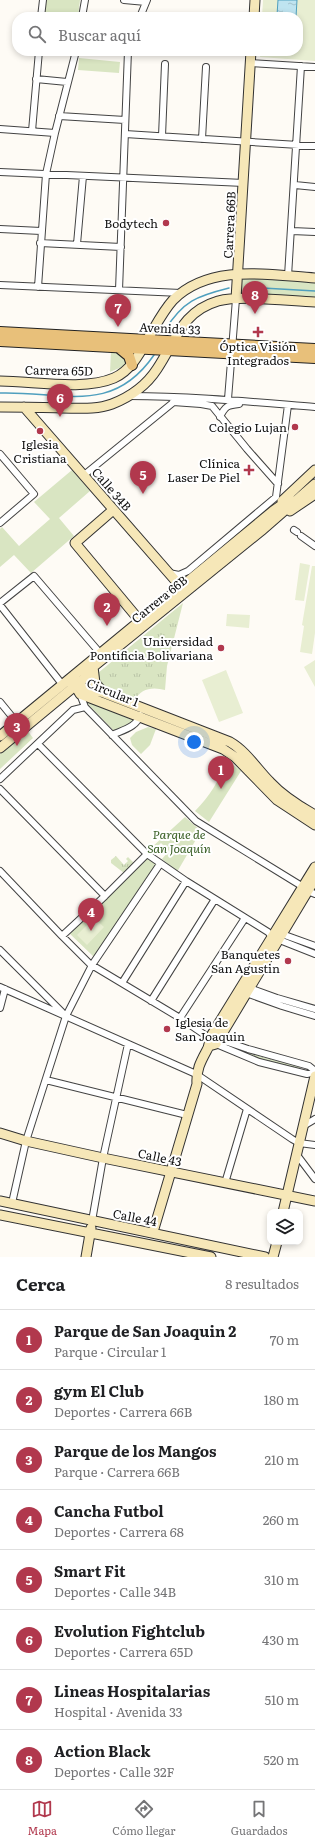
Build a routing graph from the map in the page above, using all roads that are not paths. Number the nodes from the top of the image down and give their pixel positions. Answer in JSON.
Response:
{"nodes":[{"id":1,"x":42,"y":0,"type":"edge"},
{"id":2,"x":85,"y":0,"type":"edge"},
{"id":3,"x":124,"y":0,"type":"edge"},
{"id":4,"x":254,"y":0,"type":"edge"},
{"id":5,"x":146,"y":1,"type":"edge"},
{"id":6,"x":41,"y":12,"type":"edge"},
{"id":7,"x":83,"y":12,"type":"edge"},
{"id":8,"x":142,"y":12,"type":"edge"},
{"id":9,"x":254,"y":12,"type":"edge"},
{"id":10,"x":38,"y":56,"type":"edge"},
{"id":11,"x":75,"y":56,"type":"edge"},
{"id":12,"x":128,"y":56,"type":"edge"},
{"id":13,"x":252,"y":56,"type":"edge"},
{"id":14,"x":251,"y":63,"type":"junction"},
{"id":15,"x":165,"y":64,"type":"dead end"},
{"id":16,"x":301,"y":66,"type":"junction"},
{"id":17,"x":206,"y":67,"type":"dead end"},
{"id":18,"x":315,"y":67,"type":"edge"},
{"id":19,"x":36,"y":79,"type":"junction"},
{"id":20,"x":68,"y":82,"type":"junction"},
{"id":21,"x":59,"y":116,"type":"junction"},
{"id":22,"x":125,"y":120,"type":"junction"},
{"id":23,"x":0,"y":129,"type":"edge"},
{"id":24,"x":32,"y":131,"type":"junction"},
{"id":25,"x":54,"y":132,"type":"junction"},
{"id":26,"x":124,"y":134,"type":"junction"},
{"id":27,"x":162,"y":136,"type":"junction"},
{"id":28,"x":202,"y":139,"type":"junction"},
{"id":29,"x":246,"y":142,"type":"junction"},
{"id":30,"x":297,"y":145,"type":"junction"},
{"id":31,"x":315,"y":146,"type":"edge"},
{"id":32,"x":0,"y":172,"type":"edge"},
{"id":33,"x":46,"y":174,"type":"junction"},
{"id":34,"x":83,"y":176,"type":"junction"},
{"id":35,"x":123,"y":177,"type":"junction"},
{"id":36,"x":244,"y":183,"type":"junction"},
{"id":37,"x":295,"y":185,"type":"junction"},
{"id":38,"x":315,"y":187,"type":"edge"},
{"id":39,"x":0,"y":229,"type":"edge"},
{"id":40,"x":292,"y":231,"type":"junction"},
{"id":41,"x":41,"y":232,"type":"junction"},
{"id":42,"x":315,"y":232,"type":"edge"},
{"id":43,"x":40,"y":243,"type":"junction"},
{"id":44,"x":77,"y":244,"type":"junction"},
{"id":45,"x":121,"y":247,"type":"junction"},
{"id":46,"x":238,"y":276,"type":"junction"},
{"id":47,"x":288,"y":276,"type":"junction"},
{"id":48,"x":315,"y":278,"type":"edge"},
{"id":49,"x":0,"y":285,"type":"edge"},
{"id":50,"x":38,"y":287,"type":"junction"},
{"id":51,"x":119,"y":290,"type":"junction"},
{"id":52,"x":181,"y":293,"type":"junction"},
{"id":53,"x":236,"y":296,"type":"junction"},
{"id":54,"x":315,"y":302,"type":"edge"},
{"id":55,"x":0,"y":332,"type":"edge"},
{"id":56,"x":0,"y":341,"type":"edge"},
{"id":57,"x":145,"y":344,"type":"junction"},
{"id":58,"x":170,"y":346,"type":"junction"},
{"id":59,"x":118,"y":347,"type":"junction"},
{"id":60,"x":315,"y":348,"type":"edge"},
{"id":61,"x":232,"y":349,"type":"junction"},
{"id":62,"x":300,"y":353,"type":"junction"},
{"id":63,"x":315,"y":359,"type":"edge"},
{"id":64,"x":132,"y":365,"type":"junction"},
{"id":65,"x":0,"y":381,"type":"edge"},
{"id":66,"x":129,"y":396,"type":"junction"},
{"id":67,"x":180,"y":397,"type":"junction"},
{"id":68,"x":228,"y":399,"type":"junction"},
{"id":69,"x":174,"y":402,"type":"junction"},
{"id":70,"x":249,"y":402,"type":"junction"},
{"id":71,"x":288,"y":405,"type":"junction"},
{"id":72,"x":0,"y":407,"type":"edge"},
{"id":73,"x":24,"y":407,"type":"junction"},
{"id":74,"x":315,"y":407,"type":"edge"},
{"id":75,"x":220,"y":416,"type":"junction"},
{"id":76,"x":0,"y":454,"type":"edge"},
{"id":77,"x":315,"y":470,"type":"edge"},
{"id":78,"x":84,"y":475,"type":"junction"},
{"id":79,"x":315,"y":479,"type":"edge"},
{"id":80,"x":278,"y":484,"type":"junction"},
{"id":81,"x":315,"y":484,"type":"edge"},
{"id":82,"x":292,"y":490,"type":"junction"},
{"id":83,"x":315,"y":494,"type":"edge"},
{"id":84,"x":276,"y":497,"type":"junction"},
{"id":85,"x":113,"y":510,"type":"junction"},
{"id":86,"x":274,"y":515,"type":"junction"},
{"id":87,"x":0,"y":523,"type":"edge"},
{"id":88,"x":297,"y":533,"type":"dead end"},
{"id":89,"x":315,"y":546,"type":"edge"},
{"id":90,"x":196,"y":566,"type":"junction"},
{"id":91,"x":169,"y":573,"type":"junction"},
{"id":92,"x":192,"y":578,"type":"junction"},
{"id":93,"x":181,"y":588,"type":"junction"},
{"id":94,"x":0,"y":604,"type":"edge"},
{"id":95,"x":140,"y":621,"type":"junction"},
{"id":96,"x":100,"y":653,"type":"junction"},
{"id":97,"x":93,"y":668,"type":"junction"},
{"id":98,"x":80,"y":670,"type":"junction"},
{"id":99,"x":65,"y":688,"type":"junction"},
{"id":100,"x":78,"y":691,"type":"junction"},
{"id":101,"x":104,"y":693,"type":"junction"},
{"id":102,"x":0,"y":702,"type":"edge"},
{"id":103,"x":84,"y":707,"type":"junction"},
{"id":104,"x":140,"y":712,"type":"junction"},
{"id":105,"x":19,"y":725,"type":"junction"},
{"id":106,"x":112,"y":735,"type":"junction"},
{"id":107,"x":0,"y":736,"type":"edge"},
{"id":108,"x":38,"y":744,"type":"junction"},
{"id":109,"x":0,"y":748,"type":"edge"},
{"id":110,"x":0,"y":779,"type":"edge"},
{"id":111,"x":0,"y":789,"type":"edge"},
{"id":112,"x":315,"y":815,"type":"edge"},
{"id":113,"x":315,"y":825,"type":"edge"},
{"id":114,"x":147,"y":854,"type":"junction"},
{"id":115,"x":160,"y":864,"type":"junction"},
{"id":116,"x":315,"y":867,"type":"edge"},
{"id":117,"x":0,"y":871,"type":"edge"},
{"id":118,"x":186,"y":882,"type":"junction"},
{"id":119,"x":309,"y":887,"type":"edge"},
{"id":120,"x":105,"y":896,"type":"junction"},
{"id":121,"x":215,"y":899,"type":"junction"},
{"id":122,"x":245,"y":918,"type":"junction"},
{"id":123,"x":275,"y":935,"type":"junction"},
{"id":124,"x":62,"y":936,"type":"junction"},
{"id":125,"x":315,"y":946,"type":"edge"},
{"id":126,"x":0,"y":950,"type":"edge"},
{"id":127,"x":315,"y":954,"type":"edge"},
{"id":128,"x":92,"y":965,"type":"junction"},
{"id":129,"x":122,"y":983,"type":"junction"},
{"id":130,"x":2,"y":988,"type":"edge"},
{"id":131,"x":37,"y":988,"type":"junction"},
{"id":132,"x":248,"y":991,"type":"junction"},
{"id":133,"x":28,"y":999,"type":"junction"},
{"id":134,"x":151,"y":1001,"type":"junction"},
{"id":135,"x":0,"y":1008,"type":"edge"},
{"id":136,"x":315,"y":1009,"type":"edge"},
{"id":137,"x":66,"y":1016,"type":"junction"},
{"id":138,"x":315,"y":1016,"type":"edge"},
{"id":139,"x":180,"y":1018,"type":"junction"},
{"id":140,"x":211,"y":1040,"type":"junction"},
{"id":141,"x":128,"y":1044,"type":"junction"},
{"id":142,"x":315,"y":1072,"type":"edge"},
{"id":143,"x":196,"y":1074,"type":"junction"},
{"id":144,"x":315,"y":1076,"type":"edge"},
{"id":145,"x":46,"y":1080,"type":"junction"},
{"id":146,"x":115,"y":1097,"type":"junction"},
{"id":147,"x":248,"y":1109,"type":"junction"},
{"id":148,"x":187,"y":1115,"type":"junction"},
{"id":149,"x":315,"y":1119,"type":"edge"},
{"id":150,"x":305,"y":1124,"type":"junction"},
{"id":151,"x":0,"y":1133,"type":"edge"},
{"id":152,"x":26,"y":1140,"type":"junction"},
{"id":153,"x":299,"y":1143,"type":"junction"},
{"id":154,"x":315,"y":1144,"type":"edge"},
{"id":155,"x":296,"y":1155,"type":"junction"},
{"id":156,"x":102,"y":1158,"type":"junction"},
{"id":157,"x":171,"y":1172,"type":"junction"},
{"id":158,"x":315,"y":1180,"type":"edge"},
{"id":159,"x":225,"y":1183,"type":"junction"},
{"id":160,"x":287,"y":1196,"type":"junction"},
{"id":161,"x":0,"y":1201,"type":"edge"},
{"id":162,"x":315,"y":1201,"type":"edge"},
{"id":163,"x":12,"y":1203,"type":"junction"},
{"id":164,"x":285,"y":1209,"type":"edge"},
{"id":165,"x":0,"y":1215,"type":"edge"},
{"id":166,"x":92,"y":1221,"type":"junction"},
{"id":167,"x":152,"y":1232,"type":"junction"},
{"id":168,"x":90,"y":1233,"type":"junction"},
{"id":169,"x":276,"y":1245,"type":"edge"},
{"id":170,"x":86,"y":1257,"type":"edge"},
{"id":171,"x":211,"y":1257,"type":"edge"},
{"id":172,"x":265,"y":1257,"type":"edge"},
{"id":173,"x":273,"y":1257,"type":"edge"}],
"edges":[{"from":1,"to":6,"type":"street"},
{"from":2,"to":7,"type":"street"},
{"from":3,"to":5,"type":"street"},
{"from":4,"to":9,"type":"street"},
{"from":5,"to":8,"type":"street"},
{"from":10,"to":19,"type":"street"},
{"from":11,"to":20,"type":"street"},
{"from":12,"to":22,"type":"street"},
{"from":13,"to":14,"type":"street","name":"Carrera 66B"},
{"from":14,"to":16,"type":"street"},
{"from":14,"to":29,"type":"street","name":"Carrera 66B"},
{"from":15,"to":27,"type":"street"},
{"from":16,"to":18,"type":"street"},
{"from":16,"to":30,"type":"street"},
{"from":17,"to":28,"type":"street"},
{"from":19,"to":20,"type":"street"},
{"from":19,"to":24,"type":"street"},
{"from":20,"to":21,"type":"street"},
{"from":21,"to":22,"type":"street"},
{"from":21,"to":25,"type":"street"},
{"from":22,"to":26,"type":"street"},
{"from":23,"to":24,"type":"street"},
{"from":24,"to":25,"type":"street"},
{"from":25,"to":33,"type":"street"},
{"from":26,"to":27,"type":"street"},
{"from":26,"to":35,"type":"street"},
{"from":27,"to":28,"type":"street"},
{"from":28,"to":29,"type":"street"},
{"from":29,"to":30,"type":"street"},
{"from":29,"to":36,"type":"street","name":"Carrera 66B"},
{"from":30,"to":31,"type":"street"},
{"from":30,"to":37,"type":"street"},
{"from":32,"to":33,"type":"street"},
{"from":33,"to":34,"type":"street"},
{"from":33,"to":41,"type":"street"},
{"from":34,"to":35,"type":"street"},
{"from":34,"to":44,"type":"street"},
{"from":35,"to":36,"type":"street"},
{"from":35,"to":45,"type":"street"},
{"from":36,"to":46,"type":"street","name":"Carrera 66B"},
{"from":37,"to":38,"type":"street"},
{"from":37,"to":40,"type":"street"},
{"from":39,"to":41,"type":"street"},
{"from":40,"to":42,"type":"street"},
{"from":40,"to":47,"type":"street"},
{"from":41,"to":43,"type":"street"},
{"from":43,"to":44,"type":"street"},
{"from":43,"to":50,"type":"street"},
{"from":44,"to":45,"type":"street"},
{"from":45,"to":51,"type":"street"},
{"from":46,"to":47,"type":"street","name":"Carrera 65D"},
{"from":46,"to":52,"type":"street","name":"Carrera 65D"},
{"from":46,"to":53,"type":"street","name":"Carrera 66B"},
{"from":47,"to":48,"type":"street","name":"Carrera 65D"},
{"from":49,"to":50,"type":"street"},
{"from":50,"to":51,"type":"street"},
{"from":51,"to":52,"type":"street"},
{"from":52,"to":57,"type":"street","name":"Carrera 65D"},
{"from":53,"to":54,"type":"street"},
{"from":53,"to":58,"type":"street"},
{"from":53,"to":61,"type":"street","name":"Carrera 66B"},
{"from":55,"to":57,"type":"main road","name":"Avenida 33"},
{"from":56,"to":59,"type":"main road","name":"Avenida 33"},
{"from":57,"to":58,"type":"main road","name":"Avenida 33"},
{"from":57,"to":59,"type":"main road","name":"Avenida 33"},
{"from":57,"to":64,"type":"street","name":"Carrera 65D"},
{"from":58,"to":61,"type":"main road","name":"Avenida 33"},
{"from":58,"to":66,"type":"street"},
{"from":59,"to":64,"type":"main road"},
{"from":60,"to":62,"type":"main road"},
{"from":61,"to":62,"type":"main road","name":"Avenida 33"},
{"from":61,"to":68,"type":"street","name":"Carrera 66B"},
{"from":62,"to":63,"type":"main road"},
{"from":64,"to":65,"type":"street","name":"Carrera 65D"},
{"from":66,"to":67,"type":"street"},
{"from":66,"to":73,"type":"street"},
{"from":67,"to":68,"type":"street"},
{"from":67,"to":69,"type":"street"},
{"from":68,"to":70,"type":"street"},
{"from":69,"to":75,"type":"street"},
{"from":69,"to":78,"type":"street"},
{"from":70,"to":71,"type":"street"},
{"from":70,"to":75,"type":"street"},
{"from":71,"to":74,"type":"street"},
{"from":71,"to":80,"type":"street"},
{"from":72,"to":73,"type":"street"},
{"from":73,"to":78,"type":"street","name":"Calle 34B"},
{"from":75,"to":80,"type":"street"},
{"from":76,"to":87,"type":"street"},
{"from":77,"to":82,"type":"street"},
{"from":78,"to":85,"type":"street","name":"Calle 34B"},
{"from":79,"to":86,"type":"street","name":"Carrera 66B"},
{"from":80,"to":84,"type":"street"},
{"from":81,"to":86,"type":"street","name":"Carrera 66B"},
{"from":82,"to":84,"type":"street"},
{"from":82,"to":86,"type":"street"},
{"from":83,"to":86,"type":"street"},
{"from":84,"to":90,"type":"street","name":"Carrera 66B"},
{"from":85,"to":91,"type":"street","name":"Calle 34B"},
{"from":85,"to":95,"type":"street"},
{"from":86,"to":92,"type":"street","name":"Carrera 66B"},
{"from":86,"to":97,"type":"street","name":"Carrera 66B"},
{"from":88,"to":89,"type":"street"},
{"from":90,"to":91,"type":"street","name":"Carrera 66B"},
{"from":90,"to":92,"type":"street"},
{"from":91,"to":93,"type":"street","name":"Calle 34B"},
{"from":92,"to":93,"type":"street","name":"Carrera 66B"},
{"from":93,"to":95,"type":"street","name":"Carrera 66B"},
{"from":94,"to":96,"type":"street"},
{"from":94,"to":99,"type":"street"},
{"from":95,"to":96,"type":"street","name":"Carrera 66B"},
{"from":96,"to":98,"type":"street","name":"Carrera 66B"},
{"from":97,"to":100,"type":"street","name":"Carrera 66B"},
{"from":97,"to":101,"type":"street"},
{"from":98,"to":99,"type":"street","name":"Carrera 66B"},
{"from":98,"to":100,"type":"street"},
{"from":99,"to":100,"type":"street"},
{"from":99,"to":105,"type":"street","name":"Carrera 66B"},
{"from":100,"to":101,"type":"street","name":"Circular 1"},
{"from":100,"to":103,"type":"street"},
{"from":100,"to":104,"type":"street","name":"Circular 1"},
{"from":101,"to":104,"type":"street","name":"Circular 1"},
{"from":102,"to":105,"type":"street"},
{"from":103,"to":106,"type":"street"},
{"from":103,"to":108,"type":"street"},
{"from":104,"to":106,"type":"street"},
{"from":104,"to":112,"type":"street","name":"Circular 1"},
{"from":104,"to":113,"type":"street","name":"Circular 1"},
{"from":105,"to":107,"type":"street","name":"Carrera 66B"},
{"from":105,"to":109,"type":"street","name":"Carrera 66B"},
{"from":106,"to":119,"type":"street"},
{"from":108,"to":110,"type":"street"},
{"from":108,"to":114,"type":"street"},
{"from":111,"to":120,"type":"street"},
{"from":114,"to":115,"type":"street"},
{"from":114,"to":120,"type":"street"},
{"from":115,"to":118,"type":"street"},
{"from":115,"to":128,"type":"street"},
{"from":116,"to":119,"type":"street"},
{"from":117,"to":124,"type":"street"},
{"from":118,"to":121,"type":"street"},
{"from":118,"to":129,"type":"street"},
{"from":119,"to":123,"type":"street"},
{"from":120,"to":124,"type":"street"},
{"from":121,"to":122,"type":"street"},
{"from":121,"to":134,"type":"street"},
{"from":122,"to":123,"type":"street"},
{"from":122,"to":139,"type":"street"},
{"from":123,"to":125,"type":"street"},
{"from":123,"to":127,"type":"street"},
{"from":123,"to":132,"type":"street"},
{"from":123,"to":140,"type":"street"},
{"from":124,"to":128,"type":"street"},
{"from":126,"to":131,"type":"street"},
{"from":128,"to":129,"type":"street"},
{"from":128,"to":137,"type":"street"},
{"from":129,"to":134,"type":"street"},
{"from":130,"to":133,"type":"street"},
{"from":130,"to":135,"type":"street"},
{"from":131,"to":133,"type":"street"},
{"from":131,"to":137,"type":"street"},
{"from":132,"to":136,"type":"street"},
{"from":132,"to":138,"type":"street"},
{"from":132,"to":140,"type":"street"},
{"from":133,"to":137,"type":"street"},
{"from":134,"to":139,"type":"street"},
{"from":137,"to":141,"type":"street"},
{"from":137,"to":145,"type":"street"},
{"from":139,"to":140,"type":"street"},
{"from":140,"to":142,"type":"street"},
{"from":140,"to":143,"type":"street"},
{"from":141,"to":143,"type":"street"},
{"from":141,"to":146,"type":"street"},
{"from":143,"to":147,"type":"street"},
{"from":143,"to":148,"type":"street"},
{"from":144,"to":150,"type":"street"},
{"from":145,"to":146,"type":"street"},
{"from":145,"to":152,"type":"street"},
{"from":146,"to":148,"type":"street"},
{"from":146,"to":156,"type":"street"},
{"from":147,"to":153,"type":"street"},
{"from":147,"to":159,"type":"street"},
{"from":148,"to":157,"type":"street"},
{"from":149,"to":150,"type":"street"},
{"from":150,"to":153,"type":"street"},
{"from":151,"to":152,"type":"street","name":"Calle 43"},
{"from":152,"to":156,"type":"street","name":"Calle 43"},
{"from":152,"to":163,"type":"street"},
{"from":153,"to":154,"type":"street"},
{"from":153,"to":155,"type":"street"},
{"from":155,"to":158,"type":"street"},
{"from":155,"to":160,"type":"street"},
{"from":156,"to":157,"type":"street","name":"Calle 43"},
{"from":156,"to":166,"type":"street"},
{"from":157,"to":159,"type":"street","name":"Calle 43"},
{"from":157,"to":167,"type":"street"},
{"from":159,"to":160,"type":"street","name":"Calle 43"},
{"from":160,"to":162,"type":"street","name":"Calle 43"},
{"from":160,"to":164,"type":"street"},
{"from":161,"to":163,"type":"street","name":"Calle 44"},
{"from":163,"to":166,"type":"street","name":"Calle 44"},
{"from":165,"to":168,"type":"street","name":"Calle 44"},
{"from":166,"to":167,"type":"street","name":"Calle 44"},
{"from":166,"to":168,"type":"street"},
{"from":167,"to":172,"type":"street","name":"Calle 44"},
{"from":168,"to":170,"type":"street"},
{"from":168,"to":171,"type":"street","name":"Calle 44"},
{"from":169,"to":173,"type":"street"}]}
